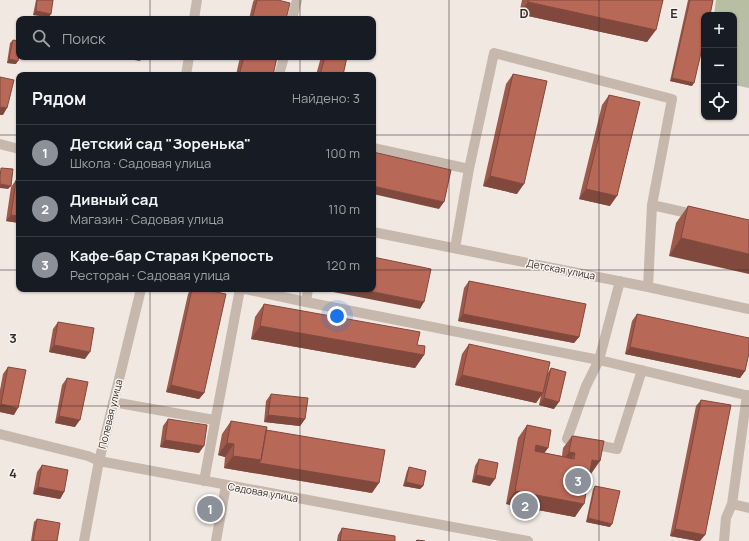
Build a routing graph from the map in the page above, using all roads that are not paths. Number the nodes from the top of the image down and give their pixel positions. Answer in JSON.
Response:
{"nodes":[{"id":1,"x":197,"y":0,"type":"edge"},
{"id":2,"x":297,"y":0,"type":"edge"},
{"id":3,"x":194,"y":16,"type":"edge"},
{"id":4,"x":293,"y":16,"type":"edge"},
{"id":5,"x":188,"y":60,"type":"edge"},
{"id":6,"x":283,"y":60,"type":"edge"},
{"id":7,"x":186,"y":72,"type":"edge"},
{"id":8,"x":281,"y":72,"type":"edge"},
{"id":9,"x":0,"y":144,"type":"edge"},
{"id":10,"x":16,"y":148,"type":"edge"},
{"id":11,"x":376,"y":149,"type":"edge"},
{"id":12,"x":469,"y":170,"type":"junction"},
{"id":13,"x":652,"y":205,"type":"junction"},
{"id":14,"x":704,"y":216,"type":"edge"},
{"id":15,"x":376,"y":233,"type":"edge"},
{"id":16,"x":455,"y":248,"type":"junction"},
{"id":17,"x":620,"y":281,"type":"junction"},
{"id":18,"x":648,"y":287,"type":"junction"},
{"id":19,"x":140,"y":292,"type":"edge"},
{"id":20,"x":239,"y":292,"type":"edge"},
{"id":21,"x":259,"y":292,"type":"edge"},
{"id":22,"x":308,"y":292,"type":"edge"},
{"id":23,"x":306,"y":302,"type":"junction"},
{"id":24,"x":749,"y":309,"type":"edge"},
{"id":25,"x":599,"y":360,"type":"junction"},
{"id":26,"x":642,"y":370,"type":"junction"},
{"id":27,"x":748,"y":395,"type":"edge"},
{"id":28,"x":113,"y":402,"type":"junction"},
{"id":29,"x":214,"y":420,"type":"junction"},
{"id":30,"x":0,"y":434,"type":"edge"},
{"id":31,"x":99,"y":461,"type":"junction"},
{"id":32,"x":204,"y":481,"type":"junction"},
{"id":33,"x":226,"y":485,"type":"junction"},
{"id":34,"x":732,"y":504,"type":"junction"},
{"id":35,"x":749,"y":508,"type":"edge"},
{"id":36,"x":84,"y":541,"type":"edge"},
{"id":37,"x":216,"y":541,"type":"edge"},
{"id":38,"x":528,"y":541,"type":"edge"},
{"id":39,"x":724,"y":541,"type":"edge"}],
"edges":[{"from":1,"to":3,"type":"street"},
{"from":2,"to":4,"type":"street"},
{"from":5,"to":7,"type":"street"},
{"from":6,"to":8,"type":"street"},
{"from":9,"to":10,"type":"street"},
{"from":11,"to":12,"type":"street"},
{"from":12,"to":13,"type":"street"},
{"from":12,"to":16,"type":"street"},
{"from":13,"to":14,"type":"street"},
{"from":13,"to":18,"type":"street"},
{"from":15,"to":16,"type":"street","name":"Детская улица"},
{"from":16,"to":17,"type":"street","name":"Детская улица"},
{"from":17,"to":18,"type":"street","name":"Детская улица"},
{"from":17,"to":25,"type":"street"},
{"from":18,"to":24,"type":"street","name":"Детская улица"},
{"from":19,"to":28,"type":"street","name":"Полевая улица"},
{"from":20,"to":29,"type":"street"},
{"from":21,"to":23,"type":"street"},
{"from":22,"to":23,"type":"street"},
{"from":23,"to":25,"type":"street"},
{"from":25,"to":26,"type":"street"},
{"from":25,"to":26,"type":"street"},
{"from":26,"to":27,"type":"street"},
{"from":27,"to":34,"type":"street"},
{"from":28,"to":29,"type":"street"},
{"from":28,"to":31,"type":"street","name":"Полевая улица"},
{"from":29,"to":32,"type":"street"},
{"from":30,"to":31,"type":"street","name":"Садовая улица"},
{"from":31,"to":32,"type":"street","name":"Садовая улица"},
{"from":31,"to":36,"type":"street","name":"Полевая улица"},
{"from":32,"to":33,"type":"street","name":"Садовая улица"},
{"from":33,"to":37,"type":"street"},
{"from":33,"to":38,"type":"street","name":"Садовая улица"},
{"from":34,"to":35,"type":"street"},
{"from":34,"to":39,"type":"street"}]}
